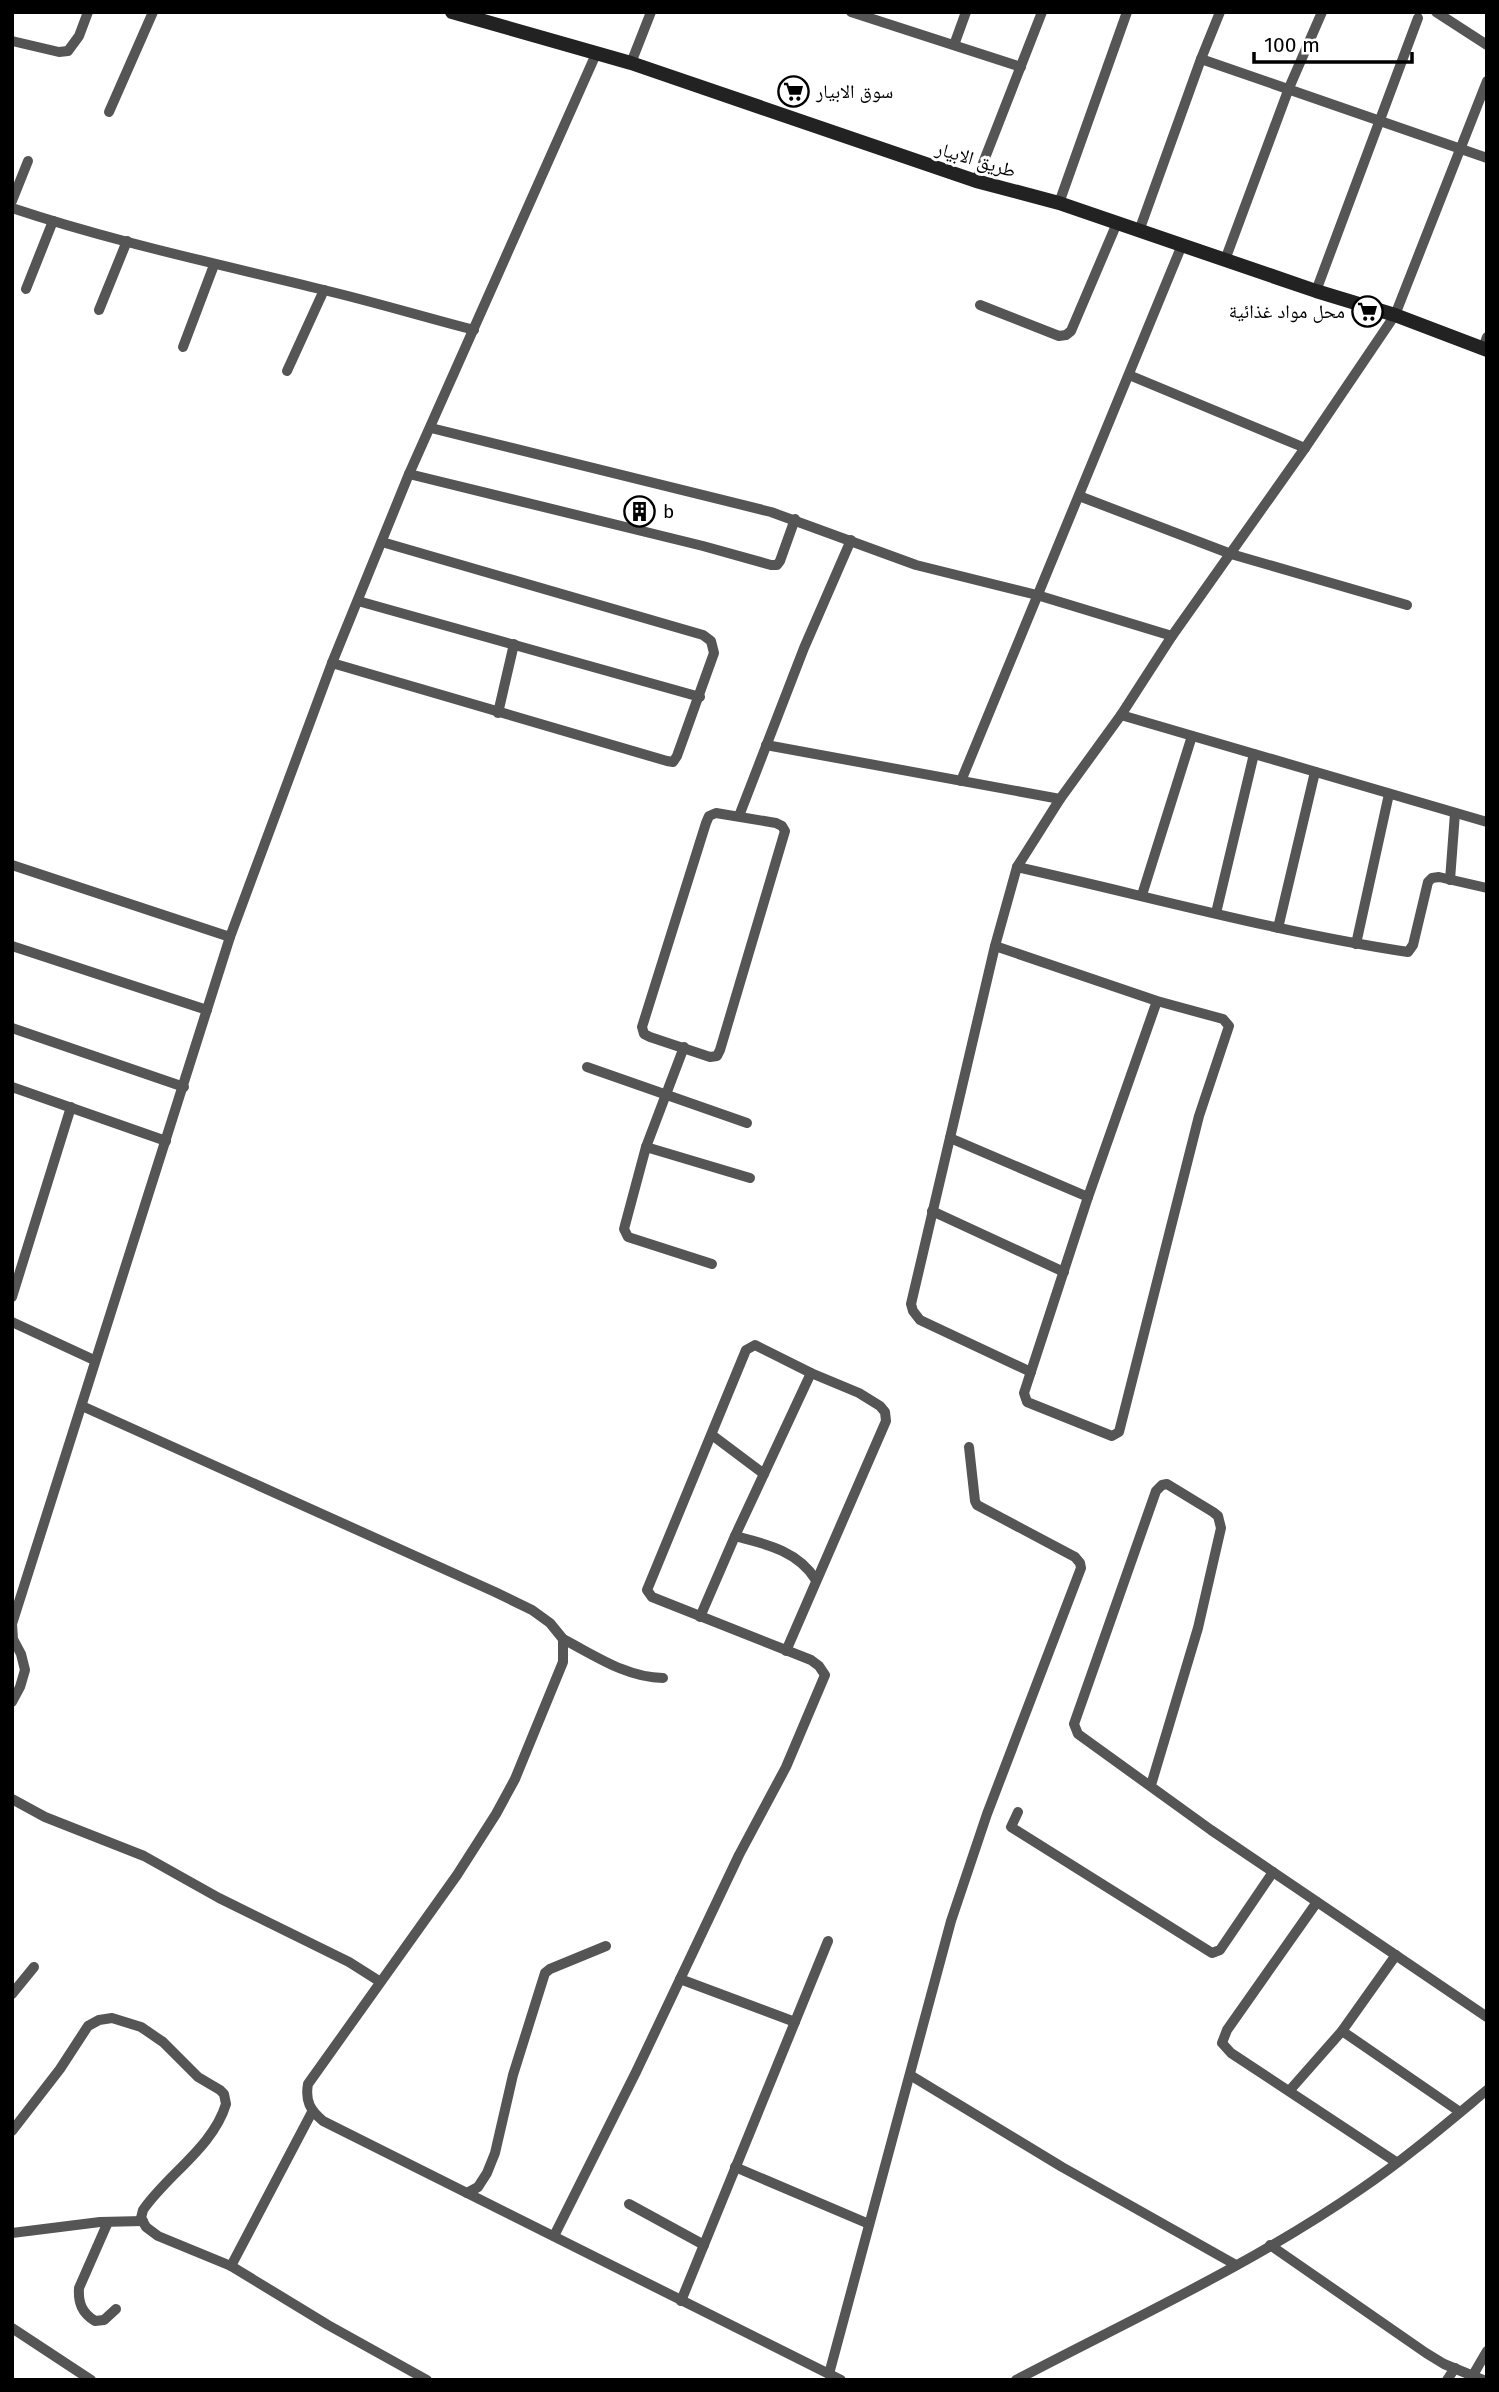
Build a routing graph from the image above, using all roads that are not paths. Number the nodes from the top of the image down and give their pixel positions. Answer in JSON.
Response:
{"nodes":[{"id":1,"x":88,"y":12,"type":"edge"},
{"id":2,"x":153,"y":12,"type":"edge"},
{"id":3,"x":453,"y":12,"type":"edge"},
{"id":4,"x":652,"y":12,"type":"edge"},
{"id":5,"x":966,"y":12,"type":"edge"},
{"id":6,"x":1042,"y":12,"type":"edge"},
{"id":7,"x":1127,"y":12,"type":"edge"},
{"id":8,"x":1220,"y":12,"type":"edge"},
{"id":9,"x":1322,"y":12,"type":"edge"},
{"id":10,"x":1436,"y":12,"type":"edge"},
{"id":11,"x":858,"y":13,"type":"edge"},
{"id":12,"x":1418,"y":18,"type":"dead end"},
{"id":13,"x":12,"y":41,"type":"edge"},
{"id":14,"x":954,"y":45,"type":"junction"},
{"id":15,"x":1487,"y":45,"type":"edge"},
{"id":16,"x":596,"y":54,"type":"junction"},
{"id":17,"x":1201,"y":59,"type":"junction"},
{"id":18,"x":631,"y":64,"type":"junction"},
{"id":19,"x":1021,"y":67,"type":"junction"},
{"id":20,"x":1487,"y":81,"type":"edge"},
{"id":21,"x":1289,"y":88,"type":"junction"},
{"id":22,"x":109,"y":113,"type":"dead end"},
{"id":23,"x":1381,"y":122,"type":"junction"},
{"id":24,"x":1461,"y":149,"type":"junction"},
{"id":25,"x":1487,"y":158,"type":"edge"},
{"id":26,"x":28,"y":161,"type":"dead end"},
{"id":27,"x":976,"y":181,"type":"junction"},
{"id":28,"x":12,"y":201,"type":"edge"},
{"id":29,"x":1059,"y":203,"type":"junction"},
{"id":30,"x":12,"y":208,"type":"edge"},
{"id":31,"x":53,"y":221,"type":"junction"},
{"id":32,"x":1116,"y":223,"type":"junction"},
{"id":33,"x":1139,"y":230,"type":"junction"},
{"id":34,"x":127,"y":241,"type":"junction"},
{"id":35,"x":1182,"y":245,"type":"junction"},
{"id":36,"x":1225,"y":260,"type":"junction"},
{"id":37,"x":214,"y":265,"type":"junction"},
{"id":38,"x":26,"y":289,"type":"dead end"},
{"id":39,"x":324,"y":290,"type":"junction"},
{"id":40,"x":1316,"y":292,"type":"junction"},
{"id":41,"x":980,"y":305,"type":"dead end"},
{"id":42,"x":99,"y":310,"type":"dead end"},
{"id":43,"x":1395,"y":315,"type":"junction"},
{"id":44,"x":474,"y":330,"type":"junction"},
{"id":45,"x":1485,"y":345,"type":"edge"},
{"id":46,"x":183,"y":347,"type":"dead end"},
{"id":47,"x":287,"y":371,"type":"dead end"},
{"id":48,"x":1129,"y":374,"type":"junction"},
{"id":49,"x":431,"y":428,"type":"junction"},
{"id":50,"x":1305,"y":448,"type":"junction"},
{"id":51,"x":409,"y":474,"type":"junction"},
{"id":52,"x":1079,"y":496,"type":"junction"},
{"id":53,"x":795,"y":519,"type":"junction"},
{"id":54,"x":850,"y":540,"type":"junction"},
{"id":55,"x":382,"y":542,"type":"junction"},
{"id":56,"x":1231,"y":554,"type":"junction"},
{"id":57,"x":1037,"y":595,"type":"junction"},
{"id":58,"x":358,"y":601,"type":"junction"},
{"id":59,"x":1407,"y":604,"type":"dead end"},
{"id":60,"x":1172,"y":636,"type":"junction"},
{"id":61,"x":514,"y":644,"type":"junction"},
{"id":62,"x":332,"y":663,"type":"junction"},
{"id":63,"x":700,"y":697,"type":"junction"},
{"id":64,"x":498,"y":713,"type":"junction"},
{"id":65,"x":1121,"y":715,"type":"junction"},
{"id":66,"x":1192,"y":737,"type":"junction"},
{"id":67,"x":766,"y":746,"type":"junction"},
{"id":68,"x":1254,"y":754,"type":"junction"},
{"id":69,"x":1315,"y":772,"type":"junction"},
{"id":70,"x":961,"y":781,"type":"junction"},
{"id":71,"x":1389,"y":794,"type":"junction"},
{"id":72,"x":1060,"y":799,"type":"junction"},
{"id":73,"x":1455,"y":813,"type":"junction"},
{"id":74,"x":738,"y":816,"type":"junction"},
{"id":75,"x":1487,"y":822,"type":"edge"},
{"id":76,"x":12,"y":865,"type":"edge"},
{"id":77,"x":1017,"y":867,"type":"junction"},
{"id":78,"x":1450,"y":880,"type":"junction"},
{"id":79,"x":1487,"y":888,"type":"edge"},
{"id":80,"x":1142,"y":895,"type":"junction"},
{"id":81,"x":1216,"y":913,"type":"junction"},
{"id":82,"x":1278,"y":928,"type":"junction"},
{"id":83,"x":230,"y":937,"type":"junction"},
{"id":84,"x":1356,"y":944,"type":"junction"},
{"id":85,"x":12,"y":946,"type":"edge"},
{"id":86,"x":995,"y":946,"type":"junction"},
{"id":87,"x":1157,"y":1000,"type":"junction"},
{"id":88,"x":207,"y":1010,"type":"junction"},
{"id":89,"x":12,"y":1028,"type":"edge"},
{"id":90,"x":684,"y":1047,"type":"junction"},
{"id":91,"x":587,"y":1067,"type":"dead end"},
{"id":92,"x":12,"y":1087,"type":"edge"},
{"id":93,"x":184,"y":1087,"type":"junction"},
{"id":94,"x":667,"y":1095,"type":"junction"},
{"id":95,"x":71,"y":1107,"type":"junction"},
{"id":96,"x":747,"y":1123,"type":"dead end"},
{"id":97,"x":950,"y":1138,"type":"junction"},
{"id":98,"x":166,"y":1141,"type":"junction"},
{"id":99,"x":646,"y":1147,"type":"junction"},
{"id":100,"x":750,"y":1178,"type":"dead end"},
{"id":101,"x":1088,"y":1197,"type":"junction"},
{"id":102,"x":932,"y":1211,"type":"junction"},
{"id":103,"x":712,"y":1264,"type":"dead end"},
{"id":104,"x":1064,"y":1272,"type":"junction"},
{"id":105,"x":12,"y":1297,"type":"edge"},
{"id":106,"x":12,"y":1322,"type":"edge"},
{"id":107,"x":94,"y":1360,"type":"junction"},
{"id":108,"x":1031,"y":1372,"type":"junction"},
{"id":109,"x":811,"y":1373,"type":"junction"},
{"id":110,"x":82,"y":1406,"type":"junction"},
{"id":111,"x":712,"y":1435,"type":"junction"},
{"id":112,"x":969,"y":1447,"type":"dead end"},
{"id":113,"x":764,"y":1474,"type":"junction"},
{"id":114,"x":735,"y":1536,"type":"junction"},
{"id":115,"x":816,"y":1580,"type":"junction"},
{"id":116,"x":700,"y":1617,"type":"junction"},
{"id":117,"x":563,"y":1639,"type":"junction"},
{"id":118,"x":786,"y":1651,"type":"junction"},
{"id":119,"x":663,"y":1678,"type":"dead end"},
{"id":120,"x":12,"y":1702,"type":"edge"},
{"id":121,"x":1151,"y":1785,"type":"junction"},
{"id":122,"x":12,"y":1799,"type":"edge"},
{"id":123,"x":1018,"y":1812,"type":"dead end"},
{"id":124,"x":1273,"y":1872,"type":"junction"},
{"id":125,"x":1317,"y":1902,"type":"junction"},
{"id":126,"x":828,"y":1941,"type":"dead end"},
{"id":127,"x":607,"y":1946,"type":"dead end"},
{"id":128,"x":1396,"y":1955,"type":"junction"},
{"id":129,"x":34,"y":1967,"type":"dead end"},
{"id":130,"x":680,"y":1979,"type":"junction"},
{"id":131,"x":379,"y":1981,"type":"junction"},
{"id":132,"x":12,"y":1994,"type":"edge"},
{"id":133,"x":1487,"y":2017,"type":"edge"},
{"id":134,"x":794,"y":2022,"type":"junction"},
{"id":135,"x":1342,"y":2031,"type":"junction"},
{"id":136,"x":910,"y":2075,"type":"junction"},
{"id":137,"x":1290,"y":2090,"type":"junction"},
{"id":138,"x":1487,"y":2090,"type":"edge"},
{"id":139,"x":312,"y":2112,"type":"junction"},
{"id":140,"x":1460,"y":2112,"type":"junction"},
{"id":141,"x":12,"y":2131,"type":"edge"},
{"id":142,"x":1396,"y":2162,"type":"junction"},
{"id":143,"x":735,"y":2168,"type":"junction"},
{"id":144,"x":467,"y":2193,"type":"junction"},
{"id":145,"x":629,"y":2204,"type":"dead end"},
{"id":146,"x":143,"y":2221,"type":"junction"},
{"id":147,"x":108,"y":2222,"type":"junction"},
{"id":148,"x":869,"y":2224,"type":"junction"},
{"id":149,"x":12,"y":2233,"type":"edge"},
{"id":150,"x":554,"y":2236,"type":"junction"},
{"id":151,"x":704,"y":2245,"type":"junction"},
{"id":152,"x":1270,"y":2245,"type":"junction"},
{"id":153,"x":1236,"y":2265,"type":"junction"},
{"id":154,"x":230,"y":2266,"type":"junction"},
{"id":155,"x":681,"y":2301,"type":"junction"},
{"id":156,"x":116,"y":2309,"type":"dead end"},
{"id":157,"x":12,"y":2328,"type":"edge"},
{"id":158,"x":1487,"y":2351,"type":"edge"},
{"id":159,"x":1455,"y":2368,"type":"junction"},
{"id":160,"x":828,"y":2374,"type":"junction"},
{"id":161,"x":79,"y":2377,"type":"edge"},
{"id":162,"x":1020,"y":2378,"type":"edge"},
{"id":163,"x":1478,"y":2378,"type":"edge"},
{"id":164,"x":91,"y":2380,"type":"edge"},
{"id":165,"x":427,"y":2380,"type":"edge"},
{"id":166,"x":841,"y":2380,"type":"edge"},
{"id":167,"x":1447,"y":2380,"type":"edge"}],
"edges":[{"from":1,"to":13,"type":"street"},
{"from":2,"to":22,"type":"street"},
{"from":3,"to":16,"type":"main road","name":"طريق الابيار"},
{"from":4,"to":18,"type":"street"},
{"from":5,"to":14,"type":"street"},
{"from":6,"to":19,"type":"street"},
{"from":7,"to":29,"type":"street"},
{"from":8,"to":17,"type":"street"},
{"from":9,"to":21,"type":"street"},
{"from":10,"to":15,"type":"street"},
{"from":11,"to":14,"type":"street"},
{"from":12,"to":23,"type":"street"},
{"from":14,"to":19,"type":"street"},
{"from":16,"to":18,"type":"main road","name":"طريق الابيار"},
{"from":16,"to":44,"type":"street"},
{"from":17,"to":21,"type":"street"},
{"from":17,"to":33,"type":"street"},
{"from":18,"to":27,"type":"main road","name":"طريق الابيار"},
{"from":19,"to":27,"type":"street"},
{"from":20,"to":24,"type":"street"},
{"from":21,"to":23,"type":"street"},
{"from":21,"to":36,"type":"street"},
{"from":23,"to":24,"type":"street"},
{"from":23,"to":40,"type":"street"},
{"from":24,"to":25,"type":"street"},
{"from":24,"to":43,"type":"street"},
{"from":26,"to":28,"type":"street"},
{"from":27,"to":29,"type":"main road","name":"طريق الابيار"},
{"from":29,"to":32,"type":"main road","name":"طريق الابيار"},
{"from":30,"to":31,"type":"street"},
{"from":31,"to":34,"type":"street"},
{"from":31,"to":38,"type":"street"},
{"from":32,"to":33,"type":"main road","name":"طريق الابيار"},
{"from":32,"to":41,"type":"street"},
{"from":33,"to":35,"type":"main road","name":"طريق الابيار"},
{"from":34,"to":37,"type":"street"},
{"from":34,"to":42,"type":"street"},
{"from":35,"to":36,"type":"main road","name":"طريق الابيار"},
{"from":35,"to":48,"type":"street"},
{"from":36,"to":40,"type":"main road","name":"طريق الابيار"},
{"from":37,"to":39,"type":"street"},
{"from":37,"to":46,"type":"street"},
{"from":39,"to":44,"type":"street"},
{"from":39,"to":47,"type":"street"},
{"from":40,"to":43,"type":"main road","name":"طريق الابيار"},
{"from":43,"to":45,"type":"main road","name":"طريق الابيار"},
{"from":43,"to":50,"type":"street"},
{"from":44,"to":49,"type":"street"},
{"from":48,"to":50,"type":"street"},
{"from":48,"to":52,"type":"street"},
{"from":49,"to":51,"type":"street"},
{"from":49,"to":53,"type":"street"},
{"from":50,"to":56,"type":"street"},
{"from":51,"to":53,"type":"street"},
{"from":51,"to":55,"type":"street"},
{"from":52,"to":56,"type":"street"},
{"from":52,"to":57,"type":"street"},
{"from":53,"to":54,"type":"street"},
{"from":54,"to":57,"type":"street"},
{"from":54,"to":67,"type":"street"},
{"from":55,"to":58,"type":"street"},
{"from":55,"to":63,"type":"street"},
{"from":56,"to":59,"type":"street"},
{"from":56,"to":60,"type":"street"},
{"from":57,"to":60,"type":"street"},
{"from":57,"to":70,"type":"street"},
{"from":58,"to":61,"type":"street"},
{"from":58,"to":62,"type":"street"},
{"from":60,"to":65,"type":"street"},
{"from":61,"to":63,"type":"street"},
{"from":61,"to":64,"type":"street"},
{"from":62,"to":64,"type":"street"},
{"from":62,"to":83,"type":"street"},
{"from":63,"to":64,"type":"street"},
{"from":65,"to":66,"type":"street"},
{"from":65,"to":72,"type":"street"},
{"from":66,"to":68,"type":"street"},
{"from":66,"to":80,"type":"street"},
{"from":67,"to":70,"type":"street"},
{"from":67,"to":74,"type":"street"},
{"from":68,"to":69,"type":"street"},
{"from":68,"to":81,"type":"street"},
{"from":69,"to":71,"type":"street"},
{"from":69,"to":82,"type":"street"},
{"from":70,"to":72,"type":"street"},
{"from":71,"to":73,"type":"street"},
{"from":71,"to":84,"type":"street"},
{"from":72,"to":77,"type":"street"},
{"from":73,"to":75,"type":"street"},
{"from":73,"to":78,"type":"street"},
{"from":74,"to":90,"type":"street"},
{"from":74,"to":90,"type":"street"},
{"from":76,"to":83,"type":"street"},
{"from":77,"to":80,"type":"street"},
{"from":77,"to":86,"type":"street"},
{"from":78,"to":79,"type":"street"},
{"from":78,"to":84,"type":"street"},
{"from":80,"to":81,"type":"street"},
{"from":81,"to":82,"type":"street"},
{"from":82,"to":84,"type":"street"},
{"from":83,"to":88,"type":"street"},
{"from":85,"to":88,"type":"street"},
{"from":86,"to":87,"type":"street"},
{"from":86,"to":97,"type":"street"},
{"from":87,"to":101,"type":"street"},
{"from":87,"to":108,"type":"street"},
{"from":88,"to":93,"type":"street"},
{"from":89,"to":93,"type":"street"},
{"from":90,"to":94,"type":"street"},
{"from":91,"to":94,"type":"street"},
{"from":92,"to":95,"type":"street"},
{"from":93,"to":98,"type":"street"},
{"from":94,"to":96,"type":"street"},
{"from":94,"to":99,"type":"street"},
{"from":95,"to":98,"type":"street"},
{"from":95,"to":105,"type":"street"},
{"from":97,"to":101,"type":"street"},
{"from":97,"to":102,"type":"street"},
{"from":98,"to":107,"type":"street"},
{"from":99,"to":100,"type":"street"},
{"from":99,"to":103,"type":"street"},
{"from":101,"to":104,"type":"street"},
{"from":102,"to":104,"type":"street"},
{"from":102,"to":108,"type":"street"},
{"from":104,"to":108,"type":"street"},
{"from":106,"to":107,"type":"street"},
{"from":107,"to":110,"type":"street"},
{"from":109,"to":111,"type":"street"},
{"from":109,"to":113,"type":"street"},
{"from":109,"to":115,"type":"street"},
{"from":110,"to":117,"type":"street"},
{"from":110,"to":120,"type":"street"},
{"from":111,"to":113,"type":"street"},
{"from":111,"to":116,"type":"street"},
{"from":112,"to":136,"type":"street"},
{"from":113,"to":114,"type":"street"},
{"from":114,"to":115,"type":"street"},
{"from":114,"to":116,"type":"street"},
{"from":115,"to":118,"type":"street"},
{"from":116,"to":118,"type":"street"},
{"from":117,"to":119,"type":"street"},
{"from":117,"to":131,"type":"street"},
{"from":118,"to":130,"type":"street"},
{"from":121,"to":121,"type":"street"},
{"from":121,"to":124,"type":"street"},
{"from":122,"to":131,"type":"street"},
{"from":123,"to":124,"type":"street"},
{"from":124,"to":125,"type":"street"},
{"from":125,"to":128,"type":"street"},
{"from":125,"to":137,"type":"street"},
{"from":126,"to":134,"type":"street"},
{"from":127,"to":144,"type":"street"},
{"from":128,"to":133,"type":"street"},
{"from":128,"to":135,"type":"street"},
{"from":129,"to":132,"type":"street"},
{"from":130,"to":134,"type":"street"},
{"from":130,"to":150,"type":"street"},
{"from":131,"to":139,"type":"street"},
{"from":134,"to":143,"type":"street"},
{"from":135,"to":137,"type":"street"},
{"from":135,"to":140,"type":"street"},
{"from":136,"to":148,"type":"street"},
{"from":136,"to":153,"type":"street"},
{"from":137,"to":142,"type":"street"},
{"from":138,"to":140,"type":"street"},
{"from":139,"to":144,"type":"street"},
{"from":139,"to":154,"type":"street"},
{"from":140,"to":142,"type":"street"},
{"from":141,"to":146,"type":"street"},
{"from":142,"to":152,"type":"street"},
{"from":143,"to":148,"type":"street"},
{"from":143,"to":151,"type":"street"},
{"from":144,"to":150,"type":"street"},
{"from":145,"to":151,"type":"street"},
{"from":146,"to":147,"type":"street"},
{"from":146,"to":154,"type":"street"},
{"from":147,"to":149,"type":"street"},
{"from":147,"to":156,"type":"street"},
{"from":148,"to":160,"type":"street"},
{"from":150,"to":155,"type":"street"},
{"from":151,"to":155,"type":"street"},
{"from":152,"to":153,"type":"street"},
{"from":152,"to":159,"type":"street"},
{"from":153,"to":162,"type":"street"},
{"from":154,"to":165,"type":"street"},
{"from":155,"to":160,"type":"street"},
{"from":157,"to":161,"type":"street"},
{"from":158,"to":163,"type":"street"},
{"from":159,"to":163,"type":"street"},
{"from":159,"to":167,"type":"street"},
{"from":160,"to":166,"type":"street"},
{"from":161,"to":164,"type":"street"}]}
